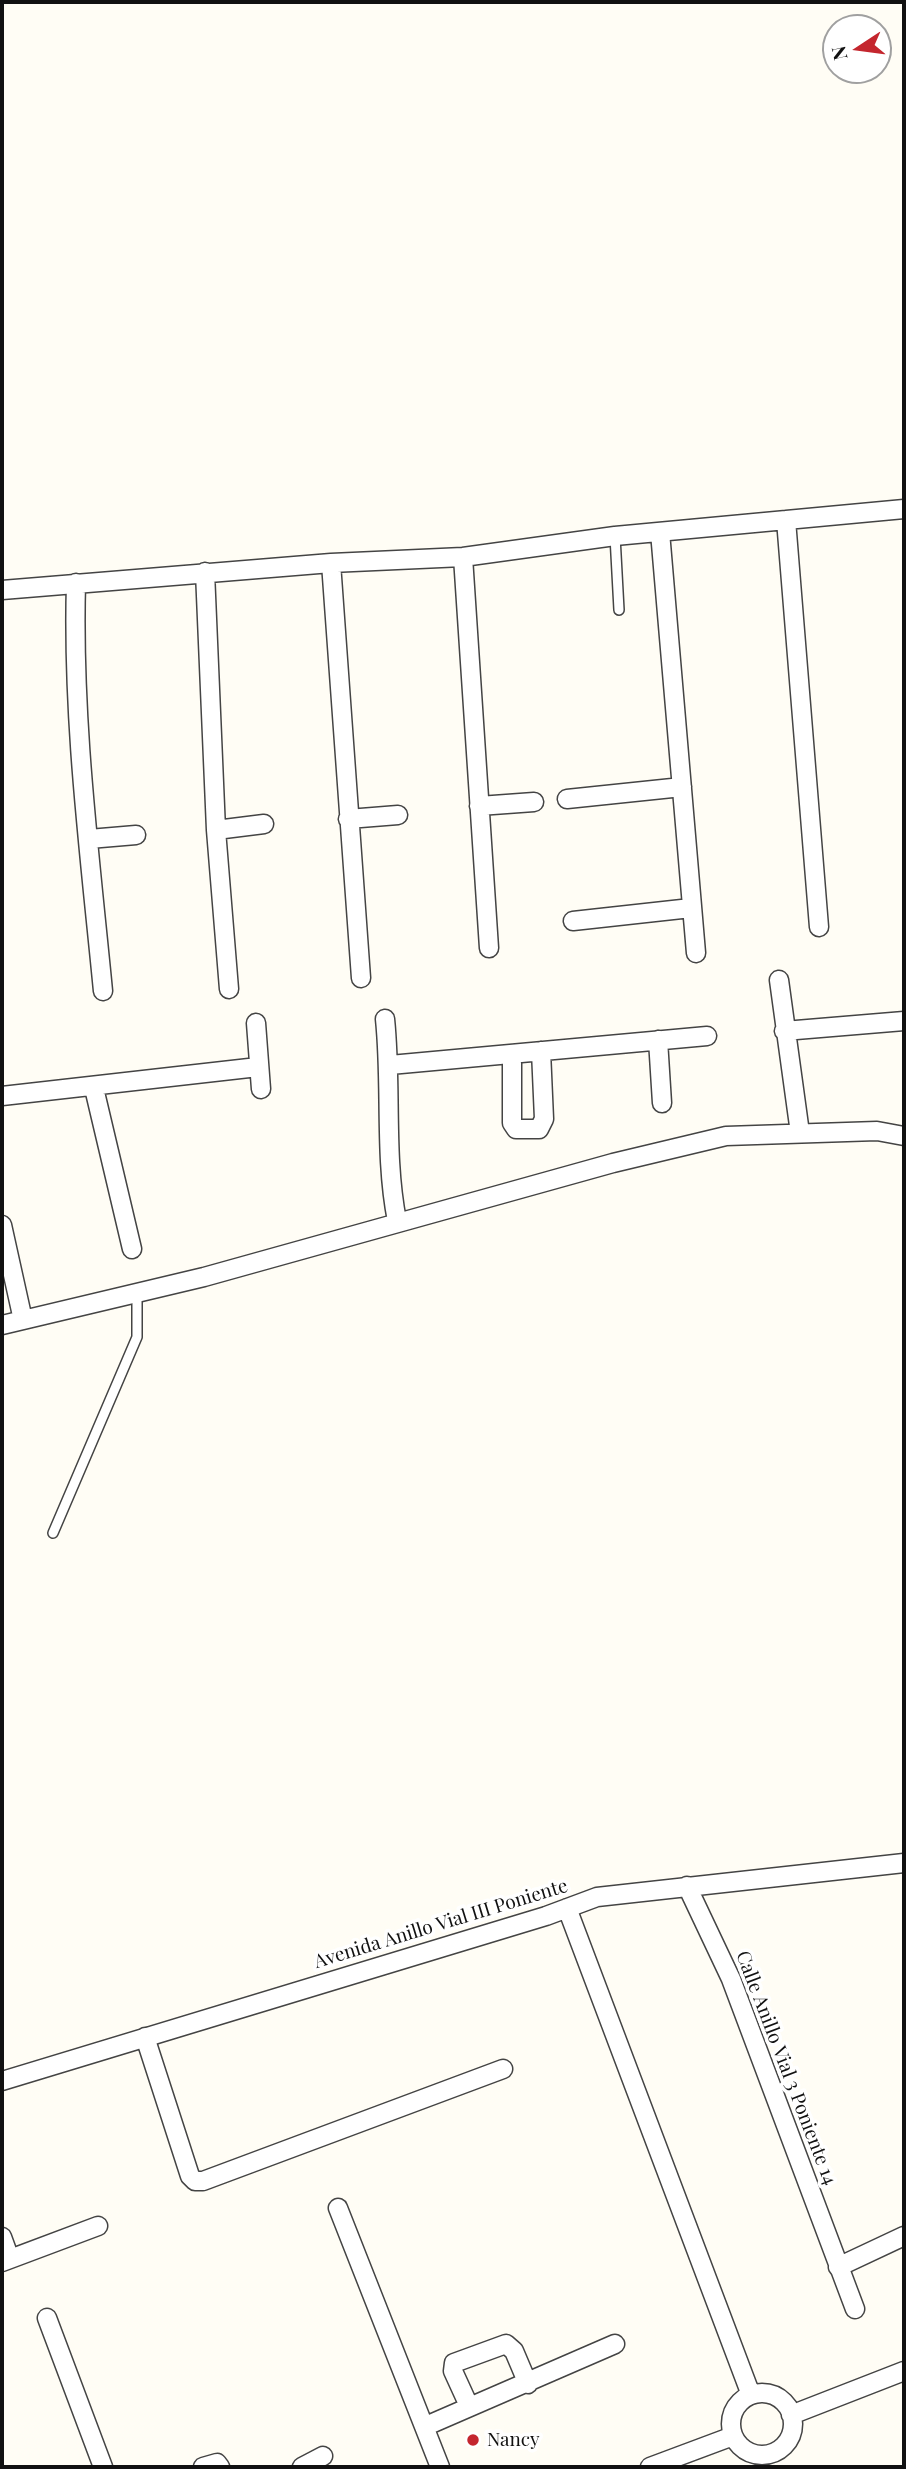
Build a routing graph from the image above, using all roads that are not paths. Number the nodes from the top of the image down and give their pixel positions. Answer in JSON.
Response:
{"nodes":[{"id":1,"x":904,"y":509,"type":"edge"},
{"id":2,"x":786,"y":520,"type":"junction"},
{"id":3,"x":660,"y":532,"type":"junction"},
{"id":4,"x":615,"y":536,"type":"junction"},
{"id":5,"x":463,"y":556,"type":"junction"},
{"id":6,"x":331,"y":562,"type":"junction"},
{"id":7,"x":205,"y":572,"type":"junction"},
{"id":8,"x":76,"y":583,"type":"junction"},
{"id":9,"x":2,"y":590,"type":"edge"},
{"id":10,"x":620,"y":610,"type":"dead end"},
{"id":11,"x":682,"y":787,"type":"junction"},
{"id":12,"x":566,"y":799,"type":"dead end"},
{"id":13,"x":534,"y":802,"type":"dead end"},
{"id":14,"x":479,"y":806,"type":"junction"},
{"id":15,"x":398,"y":815,"type":"dead end"},
{"id":16,"x":348,"y":819,"type":"junction"},
{"id":17,"x":264,"y":824,"type":"dead end"},
{"id":18,"x":216,"y":830,"type":"junction"},
{"id":19,"x":136,"y":835,"type":"dead end"},
{"id":20,"x":89,"y":839,"type":"junction"},
{"id":21,"x":691,"y":908,"type":"junction"},
{"id":22,"x":573,"y":921,"type":"dead end"},
{"id":23,"x":819,"y":927,"type":"dead end"},
{"id":24,"x":489,"y":948,"type":"dead end"},
{"id":25,"x":696,"y":953,"type":"dead end"},
{"id":26,"x":361,"y":978,"type":"dead end"},
{"id":27,"x":779,"y":980,"type":"dead end"},
{"id":28,"x":229,"y":989,"type":"dead end"},
{"id":29,"x":103,"y":991,"type":"dead end"},
{"id":30,"x":385,"y":1019,"type":"dead end"},
{"id":31,"x":904,"y":1021,"type":"edge"},
{"id":32,"x":256,"y":1023,"type":"dead end"},
{"id":33,"x":784,"y":1031,"type":"junction"},
{"id":34,"x":707,"y":1036,"type":"dead end"},
{"id":35,"x":658,"y":1040,"type":"junction"},
{"id":36,"x":541,"y":1051,"type":"junction"},
{"id":37,"x":512,"y":1055,"type":"junction"},
{"id":38,"x":390,"y":1065,"type":"junction"},
{"id":39,"x":258,"y":1068,"type":"junction"},
{"id":40,"x":94,"y":1088,"type":"junction"},
{"id":41,"x":261,"y":1089,"type":"dead end"},
{"id":42,"x":2,"y":1096,"type":"edge"},
{"id":43,"x":662,"y":1103,"type":"dead end"},
{"id":44,"x":800,"y":1133,"type":"junction"},
{"id":45,"x":904,"y":1136,"type":"edge"},
{"id":46,"x":397,"y":1221,"type":"junction"},
{"id":47,"x":2,"y":1225,"type":"edge"},
{"id":48,"x":132,"y":1249,"type":"dead end"},
{"id":49,"x":136,"y":1292,"type":"junction"},
{"id":50,"x":23,"y":1320,"type":"junction"},
{"id":51,"x":2,"y":1325,"type":"edge"},
{"id":52,"x":53,"y":1533,"type":"dead end"},
{"id":53,"x":904,"y":1863,"type":"edge"},
{"id":54,"x":687,"y":1886,"type":"junction"},
{"id":55,"x":567,"y":1908,"type":"junction"},
{"id":56,"x":145,"y":2037,"type":"junction"},
{"id":57,"x":503,"y":2069,"type":"dead end"},
{"id":58,"x":2,"y":2081,"type":"edge"},
{"id":59,"x":338,"y":2208,"type":"dead end"},
{"id":60,"x":98,"y":2226,"type":"dead end"},
{"id":61,"x":904,"y":2236,"type":"edge"},
{"id":62,"x":2,"y":2237,"type":"edge"},
{"id":63,"x":6,"y":2260,"type":"edge"},
{"id":64,"x":838,"y":2267,"type":"junction"},
{"id":65,"x":855,"y":2309,"type":"dead end"},
{"id":66,"x":47,"y":2318,"type":"dead end"},
{"id":67,"x":614,"y":2344,"type":"dead end"},
{"id":68,"x":904,"y":2371,"type":"edge"},
{"id":69,"x":528,"y":2384,"type":"junction"},
{"id":70,"x":751,"y":2395,"type":"junction"},
{"id":71,"x":469,"y":2406,"type":"junction"},
{"id":72,"x":791,"y":2415,"type":"junction"},
{"id":73,"x":426,"y":2426,"type":"junction"},
{"id":74,"x":733,"y":2436,"type":"junction"},
{"id":75,"x":323,"y":2456,"type":"dead end"},
{"id":76,"x":103,"y":2467,"type":"edge"},
{"id":77,"x":203,"y":2467,"type":"edge"},
{"id":78,"x":220,"y":2467,"type":"edge"},
{"id":79,"x":302,"y":2467,"type":"edge"},
{"id":80,"x":440,"y":2467,"type":"edge"},
{"id":81,"x":650,"y":2467,"type":"edge"}],
"edges":[{"from":1,"to":2,"type":"street"},
{"from":2,"to":3,"type":"street"},
{"from":2,"to":23,"type":"street"},
{"from":3,"to":4,"type":"street"},
{"from":3,"to":11,"type":"street"},
{"from":4,"to":5,"type":"street"},
{"from":4,"to":10,"type":"lane"},
{"from":5,"to":6,"type":"street"},
{"from":5,"to":14,"type":"street"},
{"from":6,"to":7,"type":"street"},
{"from":6,"to":16,"type":"street"},
{"from":7,"to":8,"type":"street"},
{"from":7,"to":18,"type":"street"},
{"from":8,"to":9,"type":"street"},
{"from":8,"to":20,"type":"street"},
{"from":11,"to":12,"type":"street"},
{"from":11,"to":21,"type":"street"},
{"from":13,"to":14,"type":"street"},
{"from":14,"to":24,"type":"street"},
{"from":15,"to":16,"type":"street"},
{"from":16,"to":26,"type":"street"},
{"from":17,"to":18,"type":"street"},
{"from":18,"to":28,"type":"street"},
{"from":19,"to":20,"type":"street"},
{"from":20,"to":29,"type":"street"},
{"from":21,"to":22,"type":"street"},
{"from":21,"to":25,"type":"street"},
{"from":27,"to":33,"type":"street"},
{"from":30,"to":38,"type":"street"},
{"from":31,"to":33,"type":"street"},
{"from":32,"to":39,"type":"street"},
{"from":33,"to":44,"type":"street"},
{"from":34,"to":35,"type":"street"},
{"from":35,"to":36,"type":"street"},
{"from":35,"to":43,"type":"street"},
{"from":36,"to":37,"type":"street"},
{"from":36,"to":37,"type":"street"},
{"from":37,"to":38,"type":"street"},
{"from":38,"to":46,"type":"street"},
{"from":39,"to":40,"type":"street"},
{"from":39,"to":41,"type":"street"},
{"from":40,"to":42,"type":"street"},
{"from":40,"to":48,"type":"street"},
{"from":44,"to":45,"type":"street"},
{"from":44,"to":46,"type":"street"},
{"from":46,"to":49,"type":"street"},
{"from":47,"to":50,"type":"street"},
{"from":49,"to":50,"type":"street"},
{"from":49,"to":52,"type":"lane"},
{"from":50,"to":51,"type":"street"},
{"from":53,"to":54,"type":"street","name":"Avenida Anillo Vial III Poniente"},
{"from":54,"to":55,"type":"street","name":"Avenida Anillo Vial III Poniente"},
{"from":54,"to":64,"type":"street","name":"Calle Anillo Vial 3 Poniente 14"},
{"from":55,"to":56,"type":"street","name":"Avenida Anillo Vial III Poniente"},
{"from":55,"to":70,"type":"street"},
{"from":56,"to":57,"type":"street"},
{"from":56,"to":58,"type":"street","name":"Avenida Anillo Vial III Poniente"},
{"from":59,"to":73,"type":"street"},
{"from":60,"to":63,"type":"street"},
{"from":61,"to":64,"type":"street"},
{"from":62,"to":63,"type":"street"},
{"from":64,"to":65,"type":"street","name":"Calle Anillo Vial 3 Poniente 14"},
{"from":66,"to":76,"type":"street"},
{"from":67,"to":69,"type":"street"},
{"from":68,"to":72,"type":"street"},
{"from":69,"to":71,"type":"street"},
{"from":69,"to":71,"type":"street"},
{"from":70,"to":72,"type":"street"},
{"from":70,"to":74,"type":"street"},
{"from":71,"to":73,"type":"street"},
{"from":72,"to":74,"type":"street"},
{"from":73,"to":80,"type":"street"},
{"from":74,"to":81,"type":"street"},
{"from":75,"to":79,"type":"street"},
{"from":77,"to":78,"type":"street"}]}
